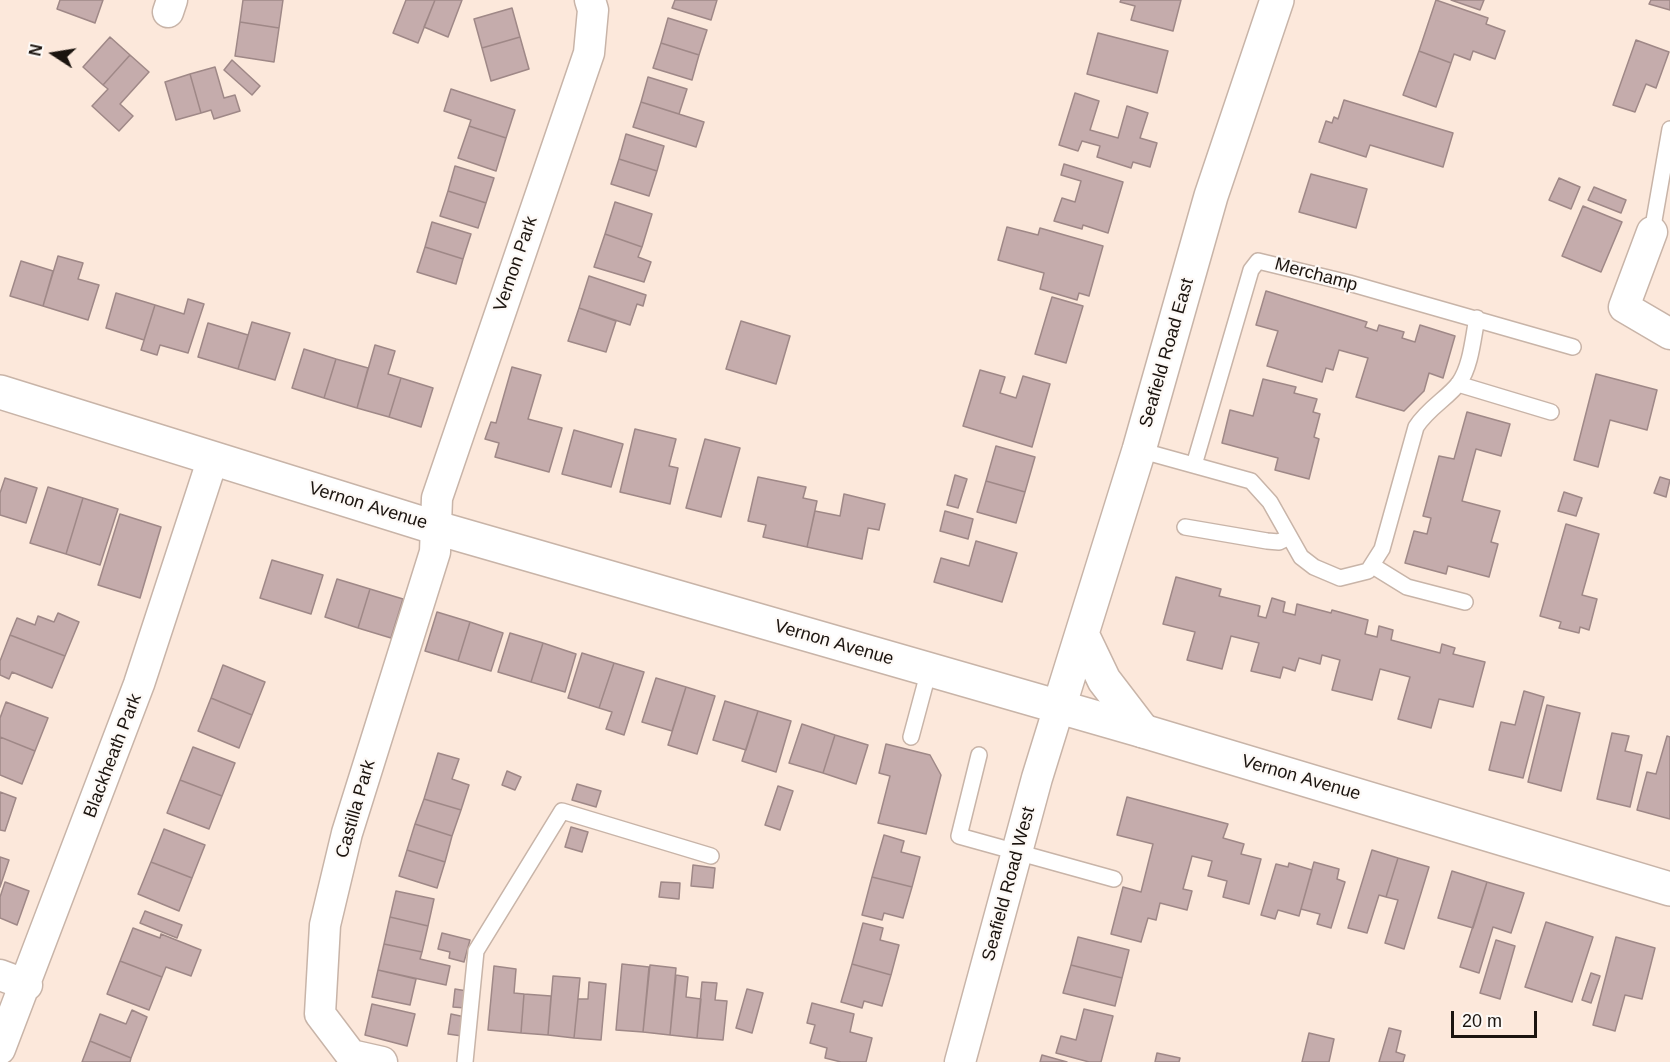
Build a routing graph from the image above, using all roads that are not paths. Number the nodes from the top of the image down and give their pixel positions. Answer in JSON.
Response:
{"nodes":[{"id":1,"x":590,"y":0,"type":"edge"},
{"id":2,"x":1277,"y":0,"type":"edge"},
{"id":3,"x":1670,"y":129,"type":"edge"},
{"id":4,"x":1652,"y":232,"type":"joint"},
{"id":5,"x":1477,"y":318,"type":"junction"},
{"id":6,"x":1670,"y":334,"type":"edge"},
{"id":7,"x":1573,"y":347,"type":"dead end"},
{"id":8,"x":1458,"y":384,"type":"junction"},
{"id":9,"x":0,"y":392,"type":"edge"},
{"id":10,"x":1551,"y":412,"type":"dead end"},
{"id":11,"x":1139,"y":450,"type":"junction"},
{"id":12,"x":213,"y":458,"type":"junction"},
{"id":13,"x":1194,"y":465,"type":"junction"},
{"id":14,"x":1185,"y":526,"type":"dead end"},
{"id":15,"x":437,"y":528,"type":"junction"},
{"id":16,"x":1289,"y":537,"type":"junction"},
{"id":17,"x":1373,"y":566,"type":"junction"},
{"id":18,"x":1465,"y":602,"type":"dead end"},
{"id":19,"x":1082,"y":634,"type":"junction"},
{"id":20,"x":929,"y":670,"type":"junction"},
{"id":21,"x":1059,"y":707,"type":"junction"},
{"id":22,"x":1143,"y":731,"type":"junction"},
{"id":23,"x":911,"y":737,"type":"dead end"},
{"id":24,"x":979,"y":755,"type":"dead end"},
{"id":25,"x":1017,"y":853,"type":"junction"},
{"id":26,"x":711,"y":856,"type":"dead end"},
{"id":27,"x":1114,"y":879,"type":"dead end"},
{"id":28,"x":1670,"y":889,"type":"edge"},
{"id":29,"x":13,"y":980,"type":"edge"},
{"id":30,"x":0,"y":1049,"type":"edge"},
{"id":31,"x":382,"y":1062,"type":"edge"},
{"id":32,"x":465,"y":1062,"type":"edge"},
{"id":33,"x":960,"y":1062,"type":"edge"}],
"edges":[{"from":1,"to":15,"type":"street","name":"Vernon Park"},
{"from":2,"to":11,"type":"main road","name":"Seafield Road East"},
{"from":3,"to":4,"type":"lane"},
{"from":4,"to":6,"type":"street"},
{"from":5,"to":7,"type":"lane","name":"Merchamp"},
{"from":5,"to":8,"type":"lane"},
{"from":5,"to":13,"type":"lane","name":"Merchamp"},
{"from":8,"to":10,"type":"lane"},
{"from":8,"to":17,"type":"lane"},
{"from":9,"to":12,"type":"main road","name":"Vernon Avenue"},
{"from":11,"to":13,"type":"lane"},
{"from":11,"to":19,"type":"main road","name":"Seafield Road East"},
{"from":12,"to":15,"type":"main road","name":"Vernon Avenue"},
{"from":12,"to":29,"type":"street","name":"Blackheath Park"},
{"from":13,"to":16,"type":"lane"},
{"from":14,"to":16,"type":"lane"},
{"from":15,"to":20,"type":"main road","name":"Vernon Avenue"},
{"from":15,"to":31,"type":"street","name":"Castilla Park"},
{"from":16,"to":17,"type":"lane"},
{"from":17,"to":18,"type":"lane"},
{"from":19,"to":21,"type":"main road","name":"Seafield Road East"},
{"from":19,"to":22,"type":"main road"},
{"from":20,"to":21,"type":"main road","name":"Vernon Avenue"},
{"from":20,"to":23,"type":"lane"},
{"from":21,"to":22,"type":"main road","name":"Vernon Avenue"},
{"from":21,"to":25,"type":"street","name":"Seafield Road West"},
{"from":22,"to":28,"type":"main road","name":"Vernon Avenue"},
{"from":24,"to":25,"type":"lane"},
{"from":25,"to":27,"type":"lane"},
{"from":25,"to":33,"type":"street","name":"Seafield Road West"},
{"from":26,"to":32,"type":"lane"},
{"from":29,"to":30,"type":"street","name":"Blackheath Park"}]}
